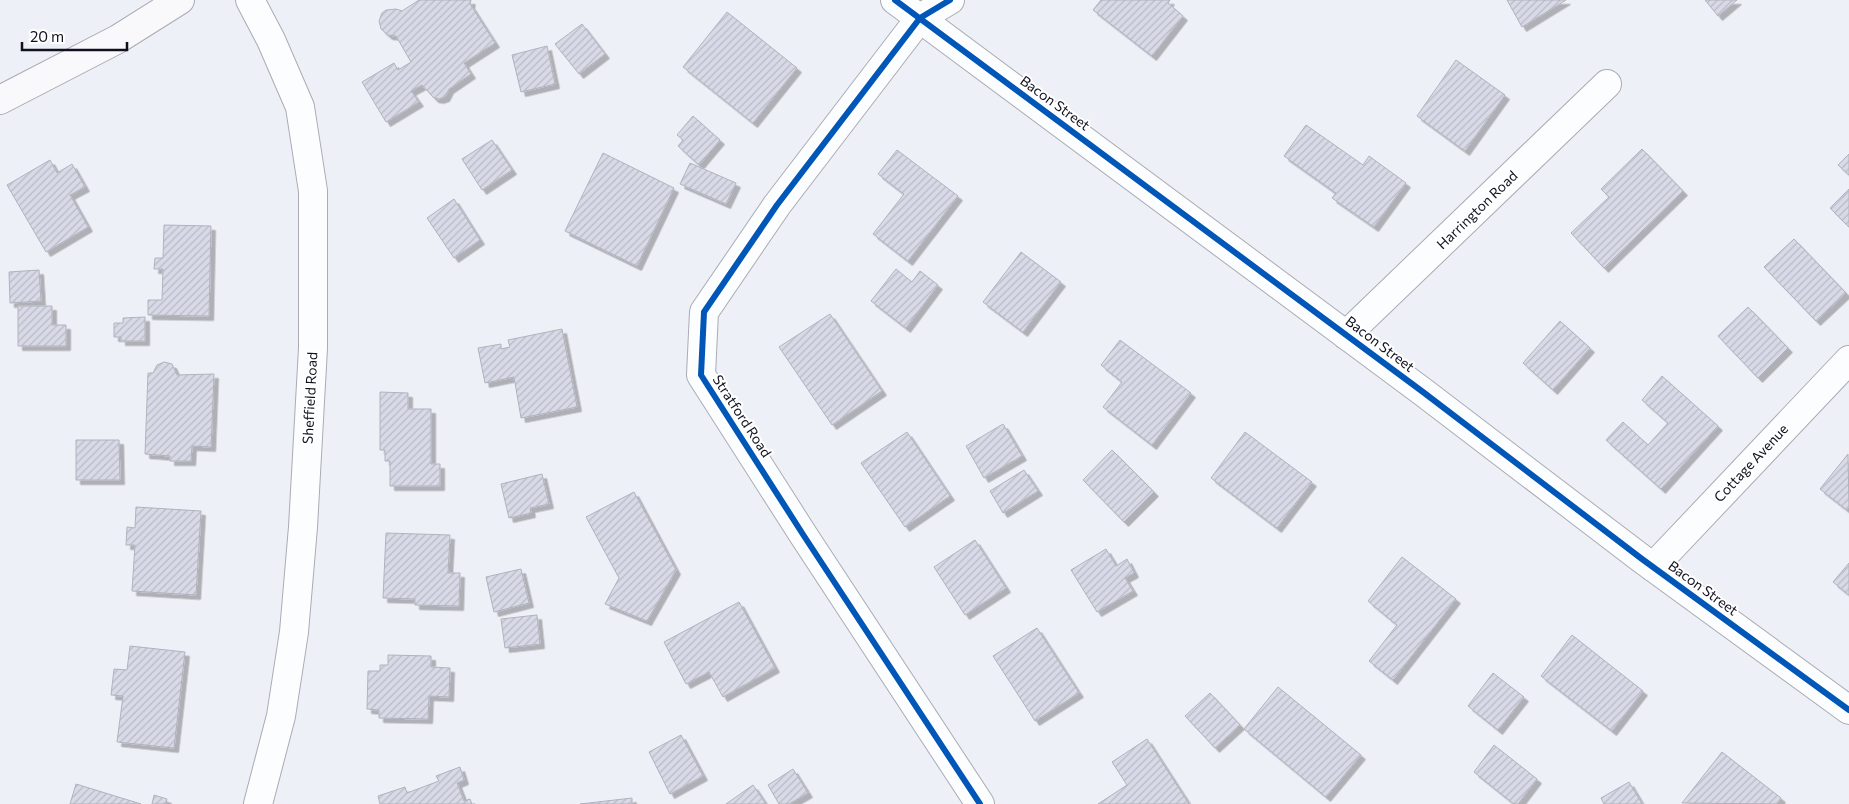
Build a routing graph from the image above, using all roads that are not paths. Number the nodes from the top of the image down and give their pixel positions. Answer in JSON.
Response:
{"nodes":[{"id":1,"x":180,"y":0,"type":"edge"},
{"id":2,"x":250,"y":0,"type":"edge"},
{"id":3,"x":895,"y":0,"type":"edge"},
{"id":4,"x":950,"y":0,"type":"edge"},
{"id":5,"x":920,"y":18,"type":"junction"},
{"id":6,"x":1607,"y":84,"type":"dead end"},
{"id":7,"x":0,"y":100,"type":"edge"},
{"id":8,"x":1346,"y":335,"type":"junction"},
{"id":9,"x":1849,"y":360,"type":"edge"},
{"id":10,"x":1653,"y":567,"type":"junction"},
{"id":11,"x":1849,"y":710,"type":"edge"},
{"id":12,"x":258,"y":804,"type":"edge"},
{"id":13,"x":980,"y":804,"type":"edge"}],
"edges":[{"from":1,"to":7,"type":"main road"},
{"from":2,"to":12,"type":"street","name":"Sheffield Road"},
{"from":3,"to":5,"type":"street","name":"Bacon Street"},
{"from":4,"to":5,"type":"street"},
{"from":5,"to":8,"type":"street","name":"Bacon Street"},
{"from":5,"to":13,"type":"street","name":"Stratford Road"},
{"from":6,"to":8,"type":"street","name":"Harrington Road"},
{"from":8,"to":10,"type":"street","name":"Bacon Street"},
{"from":9,"to":10,"type":"street","name":"Cottage Avenue"},
{"from":10,"to":11,"type":"street","name":"Bacon Street"}]}
